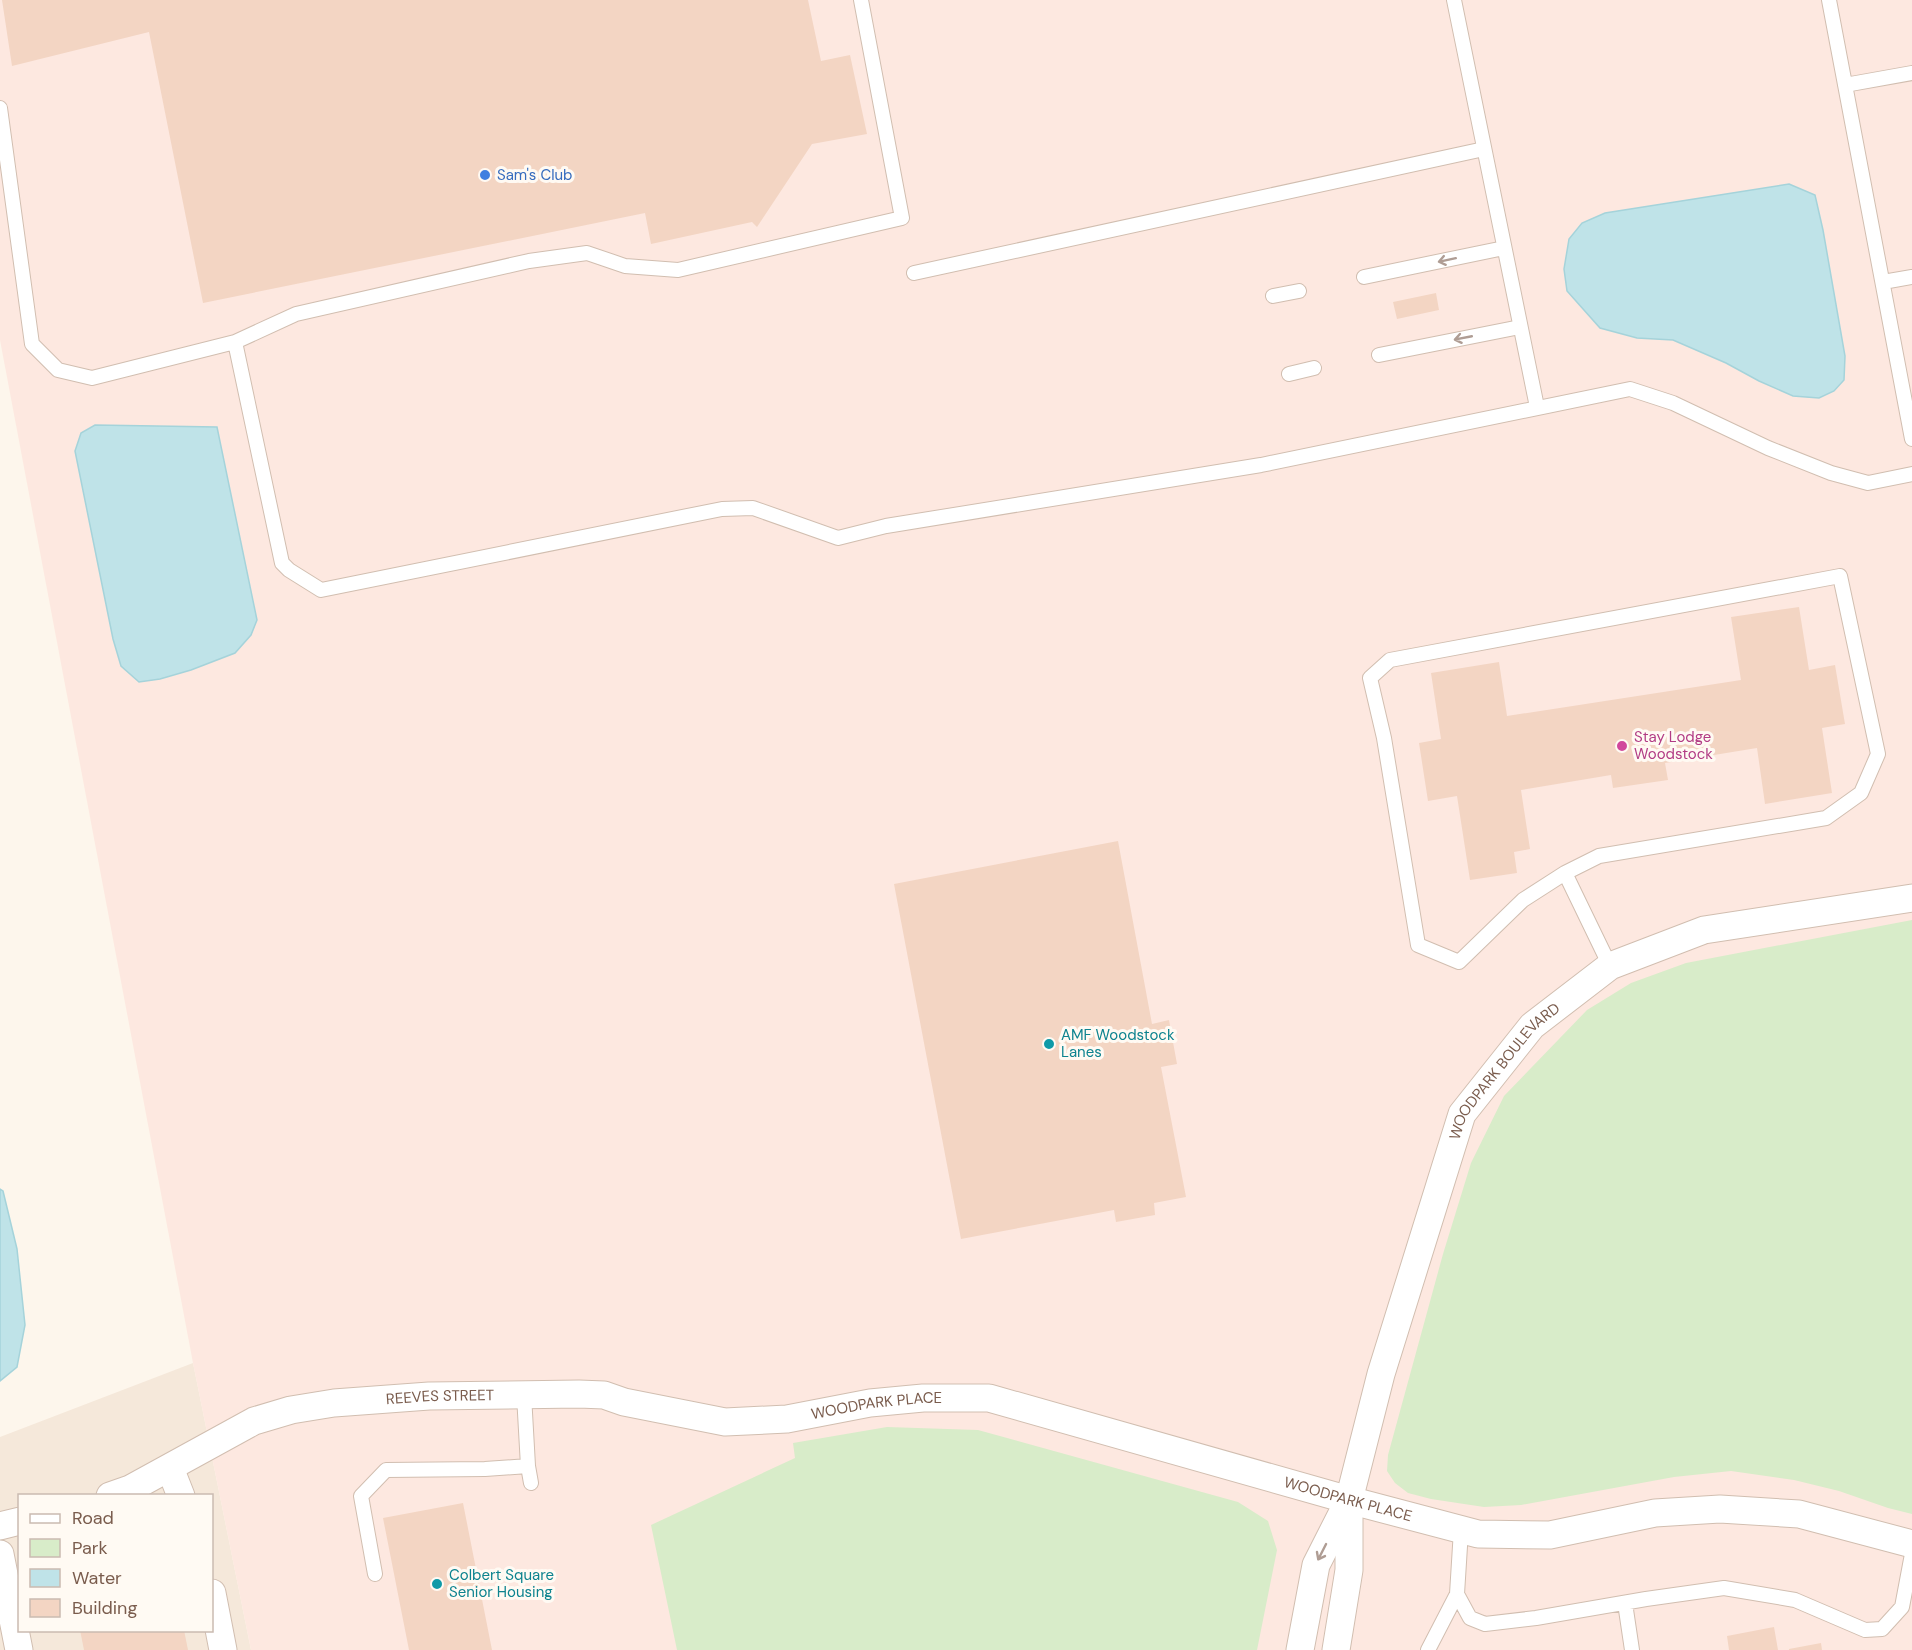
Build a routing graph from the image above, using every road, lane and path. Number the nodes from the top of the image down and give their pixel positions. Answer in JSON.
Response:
{"nodes":[{"id":1,"x":861,"y":0,"type":"edge"},
{"id":2,"x":1454,"y":0,"type":"edge"},
{"id":3,"x":1829,"y":0,"type":"edge"},
{"id":4,"x":1912,"y":73,"type":"edge"},
{"id":5,"x":1845,"y":85,"type":"junction"},
{"id":6,"x":0,"y":108,"type":"edge"},
{"id":7,"x":1484,"y":149,"type":"junction"},
{"id":8,"x":1504,"y":248,"type":"junction"},
{"id":9,"x":914,"y":273,"type":"dead end"},
{"id":10,"x":1364,"y":277,"type":"dead end"},
{"id":11,"x":1912,"y":277,"type":"edge"},
{"id":12,"x":1883,"y":282,"type":"junction"},
{"id":13,"x":1299,"y":291,"type":"dead end"},
{"id":14,"x":1273,"y":296,"type":"dead end"},
{"id":15,"x":1521,"y":327,"type":"junction"},
{"id":16,"x":235,"y":342,"type":"junction"},
{"id":17,"x":1379,"y":355,"type":"dead end"},
{"id":18,"x":1314,"y":369,"type":"dead end"},
{"id":19,"x":1289,"y":374,"type":"dead end"},
{"id":20,"x":1537,"y":407,"type":"junction"},
{"id":21,"x":1912,"y":439,"type":"edge"},
{"id":22,"x":1912,"y":474,"type":"edge"},
{"id":23,"x":1565,"y":873,"type":"junction"},
{"id":24,"x":1912,"y":898,"type":"edge"},
{"id":25,"x":1610,"y":966,"type":"junction"},
{"id":26,"x":524,"y":1395,"type":"junction"},
{"id":27,"x":787,"y":1419,"type":"joint"},
{"id":28,"x":528,"y":1466,"type":"junction"},
{"id":29,"x":170,"y":1468,"type":"junction"},
{"id":30,"x":531,"y":1484,"type":"dead end"},
{"id":31,"x":116,"y":1494,"type":"edge"},
{"id":32,"x":180,"y":1494,"type":"edge"},
{"id":33,"x":1349,"y":1500,"type":"junction"},
{"id":34,"x":18,"y":1522,"type":"edge"},
{"id":35,"x":0,"y":1526,"type":"edge"},
{"id":36,"x":1461,"y":1530,"type":"junction"},
{"id":37,"x":1912,"y":1544,"type":"edge"},
{"id":38,"x":0,"y":1554,"type":"edge"},
{"id":39,"x":1912,"y":1554,"type":"edge"},
{"id":40,"x":375,"y":1574,"type":"dead end"},
{"id":41,"x":1457,"y":1594,"type":"junction"},
{"id":42,"x":213,"y":1598,"type":"edge"},
{"id":43,"x":1625,"y":1603,"type":"junction"},
{"id":44,"x":20,"y":1650,"type":"edge"},
{"id":45,"x":223,"y":1650,"type":"edge"},
{"id":46,"x":1300,"y":1650,"type":"edge"},
{"id":47,"x":1336,"y":1650,"type":"edge"},
{"id":48,"x":1428,"y":1650,"type":"edge"},
{"id":49,"x":1632,"y":1650,"type":"edge"}],
"edges":[{"from":1,"to":16,"type":"lane"},
{"from":2,"to":7,"type":"lane"},
{"from":3,"to":5,"type":"lane"},
{"from":4,"to":5,"type":"lane"},
{"from":5,"to":12,"type":"lane"},
{"from":6,"to":16,"type":"lane"},
{"from":7,"to":8,"type":"lane"},
{"from":7,"to":9,"type":"lane"},
{"from":8,"to":10,"type":"lane","one_way":true},
{"from":8,"to":15,"type":"lane"},
{"from":11,"to":12,"type":"lane"},
{"from":12,"to":21,"type":"lane"},
{"from":13,"to":14,"type":"lane"},
{"from":15,"to":17,"type":"lane","one_way":true},
{"from":15,"to":20,"type":"lane"},
{"from":16,"to":20,"type":"lane"},
{"from":18,"to":19,"type":"lane"},
{"from":20,"to":22,"type":"lane"},
{"from":23,"to":23,"type":"lane"},
{"from":23,"to":25,"type":"lane"},
{"from":24,"to":25,"type":"street","name":"WOODPARK BOULEVARD"},
{"from":25,"to":33,"type":"street","name":"WOODPARK BOULEVARD"},
{"from":26,"to":27,"type":"street","name":"REEVES STREET"},
{"from":26,"to":28,"type":"lane"},
{"from":26,"to":29,"type":"street","name":"REEVES STREET"},
{"from":27,"to":33,"type":"street","name":"WOODPARK PLACE"},
{"from":28,"to":30,"type":"lane"},
{"from":28,"to":40,"type":"lane"},
{"from":29,"to":31,"type":"street","name":"REEVES STREET"},
{"from":29,"to":32,"type":"street"},
{"from":33,"to":36,"type":"street","name":"WOODPARK PLACE"},
{"from":33,"to":46,"type":"street","one_way":true},
{"from":33,"to":47,"type":"street"},
{"from":34,"to":35,"type":"street"},
{"from":36,"to":37,"type":"street","name":"WOODPARK PLACE"},
{"from":36,"to":41,"type":"lane"},
{"from":38,"to":44,"type":"street"},
{"from":39,"to":43,"type":"lane"},
{"from":41,"to":43,"type":"lane"},
{"from":41,"to":48,"type":"lane"},
{"from":42,"to":45,"type":"street"},
{"from":43,"to":49,"type":"lane"}]}
